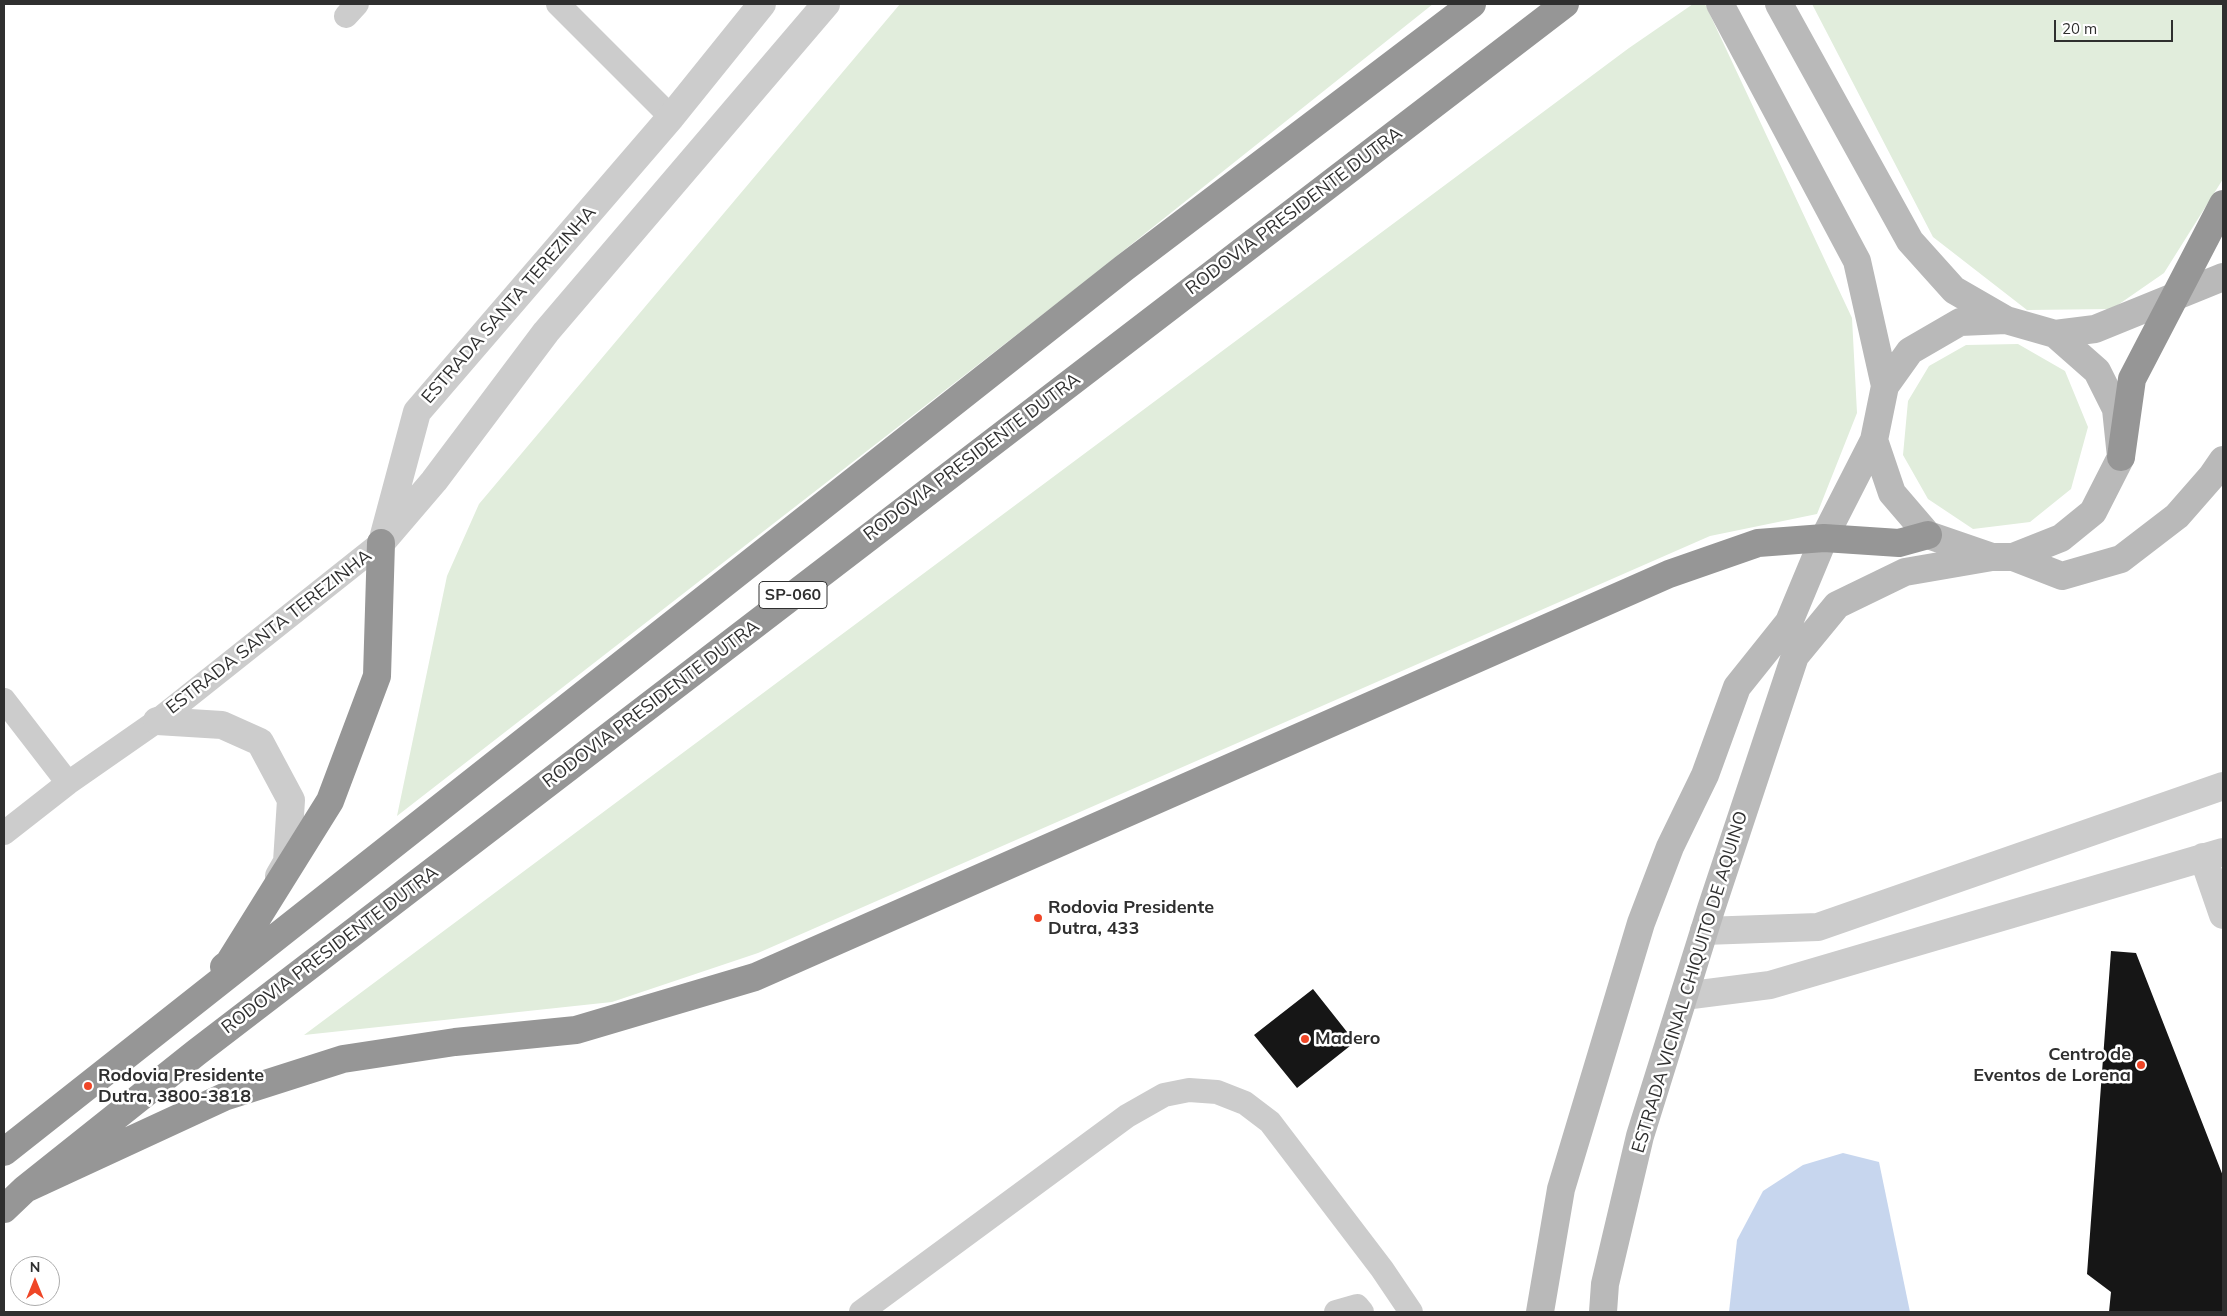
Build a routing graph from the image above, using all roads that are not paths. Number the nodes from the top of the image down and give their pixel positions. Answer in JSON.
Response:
{"nodes":[{"id":1,"x":558,"y":4,"type":"edge"},
{"id":2,"x":762,"y":4,"type":"edge"},
{"id":3,"x":826,"y":4,"type":"edge"},
{"id":4,"x":1472,"y":4,"type":"edge"},
{"id":5,"x":1565,"y":4,"type":"edge"},
{"id":6,"x":1720,"y":4,"type":"edge"},
{"id":7,"x":1779,"y":4,"type":"edge"},
{"id":8,"x":671,"y":117,"type":"junction"},
{"id":9,"x":2223,"y":204,"type":"edge"},
{"id":10,"x":2223,"y":277,"type":"edge"},
{"id":11,"x":2173,"y":298,"type":"junction"},
{"id":12,"x":2006,"y":320,"type":"junction"},
{"id":13,"x":2055,"y":334,"type":"junction"},
{"id":14,"x":1885,"y":386,"type":"junction"},
{"id":15,"x":1874,"y":440,"type":"junction"},
{"id":16,"x":2121,"y":457,"type":"junction"},
{"id":17,"x":2223,"y":460,"type":"edge"},
{"id":18,"x":1928,"y":535,"type":"junction"},
{"id":19,"x":1824,"y":538,"type":"junction"},
{"id":20,"x":381,"y":543,"type":"junction"},
{"id":21,"x":2002,"y":556,"type":"junction"},
{"id":22,"x":4,"y":700,"type":"edge"},
{"id":23,"x":157,"y":721,"type":"junction"},
{"id":24,"x":68,"y":783,"type":"junction"},
{"id":25,"x":2223,"y":786,"type":"edge"},
{"id":26,"x":4,"y":834,"type":"edge"},
{"id":27,"x":2213,"y":854,"type":"edge"},
{"id":28,"x":2223,"y":915,"type":"edge"},
{"id":29,"x":1704,"y":931,"type":"junction"},
{"id":30,"x":229,"y":963,"type":"junction"},
{"id":31,"x":1684,"y":996,"type":"junction"},
{"id":32,"x":4,"y":1150,"type":"edge"},
{"id":33,"x":25,"y":1190,"type":"junction"},
{"id":34,"x":4,"y":1209,"type":"edge"},
{"id":35,"x":861,"y":1312,"type":"edge"},
{"id":36,"x":1336,"y":1312,"type":"edge"},
{"id":37,"x":1362,"y":1312,"type":"edge"},
{"id":38,"x":1410,"y":1312,"type":"edge"},
{"id":39,"x":1540,"y":1312,"type":"edge"},
{"id":40,"x":1603,"y":1312,"type":"edge"}],
"edges":[{"from":1,"to":8,"type":"lane"},
{"from":2,"to":8,"type":"street","name":"ESTRADA SANTA TEREZINHA"},
{"from":3,"to":20,"type":"street"},
{"from":4,"to":32,"type":"highway","number":"SP-060"},
{"from":5,"to":33,"type":"highway","name":"RODOVIA PRESIDENTE DUTRA","number":"SP-060"},
{"from":6,"to":14,"type":"street"},
{"from":7,"to":12,"type":"street"},
{"from":8,"to":20,"type":"street","name":"ESTRADA SANTA TEREZINHA"},
{"from":9,"to":11,"type":"highway"},
{"from":10,"to":11,"type":"street"},
{"from":11,"to":13,"type":"street"},
{"from":11,"to":16,"type":"highway"},
{"from":12,"to":13,"type":"street"},
{"from":12,"to":14,"type":"street"},
{"from":13,"to":16,"type":"street"},
{"from":14,"to":15,"type":"street"},
{"from":15,"to":18,"type":"street"},
{"from":15,"to":19,"type":"street"},
{"from":16,"to":21,"type":"street"},
{"from":17,"to":21,"type":"street"},
{"from":18,"to":19,"type":"highway"},
{"from":18,"to":21,"type":"street"},
{"from":19,"to":33,"type":"highway"},
{"from":19,"to":39,"type":"street"},
{"from":20,"to":23,"type":"lane","name":"ESTRADA SANTA TEREZINHA"},
{"from":20,"to":30,"type":"highway"},
{"from":21,"to":29,"type":"street","name":"ESTRADA VICINAL CHIQUITO DE AQUINO"},
{"from":22,"to":24,"type":"lane"},
{"from":23,"to":24,"type":"lane","name":"ESTRADA SANTA TEREZINHA"},
{"from":23,"to":30,"type":"street"},
{"from":24,"to":26,"type":"lane","name":"ESTRADA SANTA TEREZINHA"},
{"from":25,"to":29,"type":"street"},
{"from":27,"to":28,"type":"street"},
{"from":27,"to":31,"type":"street"},
{"from":29,"to":31,"type":"street","name":"ESTRADA VICINAL CHIQUITO DE AQUINO"},
{"from":30,"to":32,"type":"highway"},
{"from":31,"to":40,"type":"street","name":"ESTRADA VICINAL CHIQUITO DE AQUINO"},
{"from":33,"to":34,"type":"highway","name":"RODOVIA PRESIDENTE DUTRA","number":"SP-060"},
{"from":35,"to":38,"type":"lane"},
{"from":36,"to":37,"type":"lane"}]}
